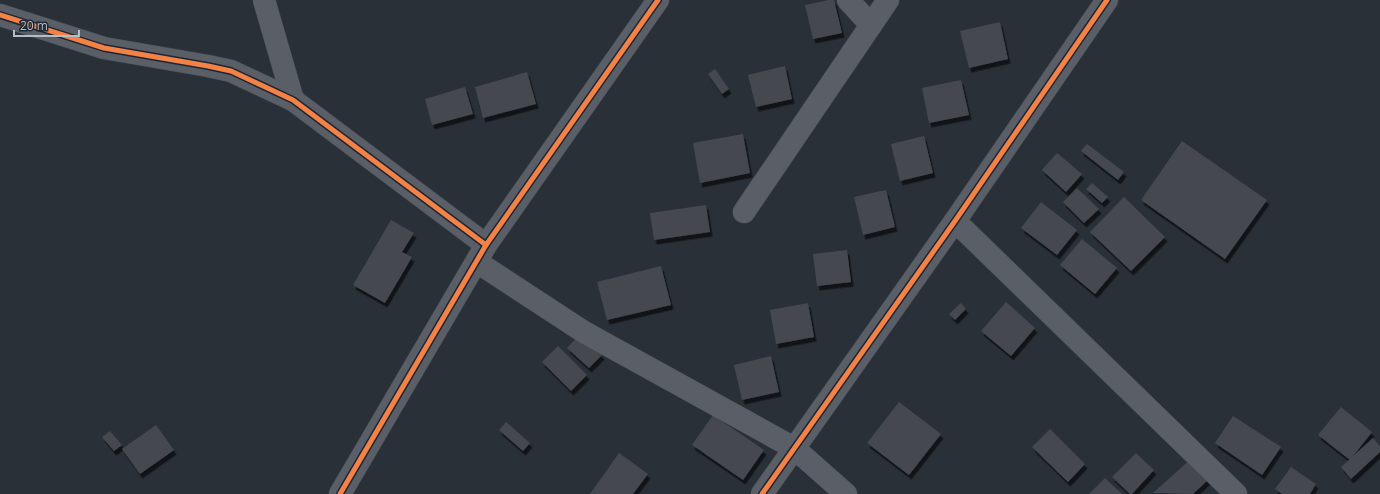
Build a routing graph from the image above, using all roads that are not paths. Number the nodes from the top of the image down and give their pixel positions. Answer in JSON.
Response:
{"nodes":[{"id":1,"x":264,"y":0,"type":"edge"},
{"id":2,"x":658,"y":0,"type":"edge"},
{"id":3,"x":848,"y":0,"type":"edge"},
{"id":4,"x":888,"y":0,"type":"edge"},
{"id":5,"x":1107,"y":0,"type":"edge"},
{"id":6,"x":0,"y":15,"type":"edge"},
{"id":7,"x":871,"y":25,"type":"junction"},
{"id":8,"x":293,"y":100,"type":"junction"},
{"id":9,"x":744,"y":212,"type":"dead end"},
{"id":10,"x":955,"y":221,"type":"junction"},
{"id":11,"x":481,"y":253,"type":"junction"},
{"id":12,"x":794,"y":448,"type":"junction"},
{"id":13,"x":340,"y":494,"type":"edge"},
{"id":14,"x":762,"y":494,"type":"edge"},
{"id":15,"x":846,"y":494,"type":"edge"},
{"id":16,"x":1236,"y":494,"type":"edge"}],
"edges":[{"from":1,"to":8,"type":"street"},
{"from":2,"to":11,"type":"street"},
{"from":3,"to":7,"type":"street"},
{"from":4,"to":7,"type":"street"},
{"from":5,"to":10,"type":"street"},
{"from":6,"to":8,"type":"street"},
{"from":7,"to":9,"type":"street"},
{"from":8,"to":11,"type":"street"},
{"from":10,"to":12,"type":"street"},
{"from":10,"to":16,"type":"street"},
{"from":11,"to":12,"type":"street"},
{"from":11,"to":13,"type":"street"},
{"from":12,"to":14,"type":"street"},
{"from":12,"to":15,"type":"street"}]}
